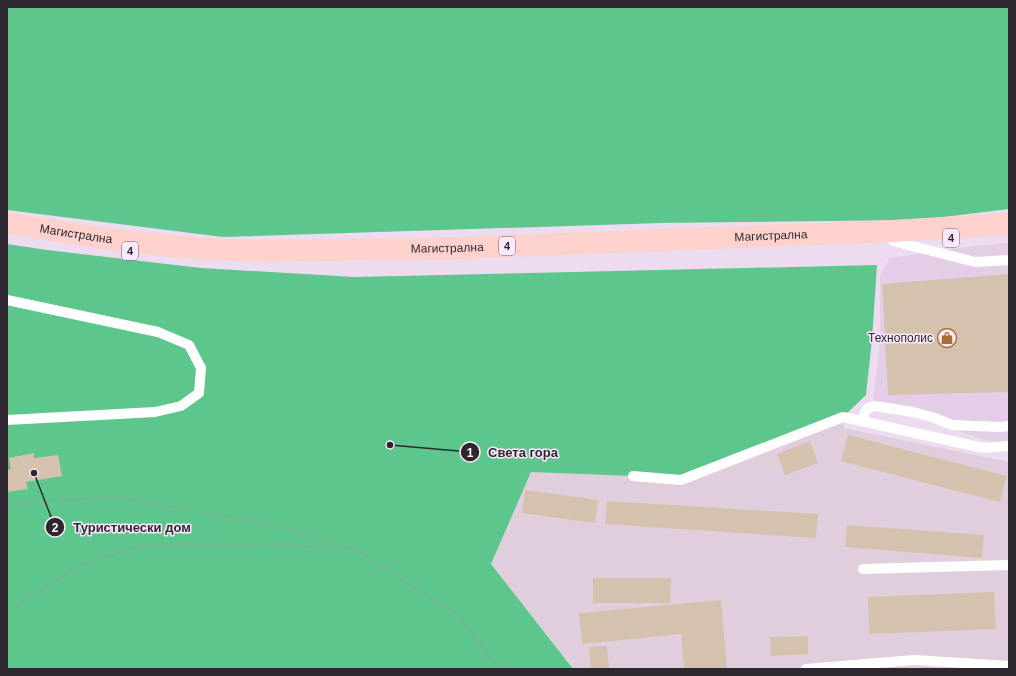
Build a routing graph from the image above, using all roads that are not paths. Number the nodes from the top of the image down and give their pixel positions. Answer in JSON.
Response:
{"nodes":[{"id":1,"x":7,"y":223,"type":"edge"},
{"id":2,"x":1009,"y":224,"type":"edge"},
{"id":3,"x":7,"y":234,"type":"edge"},
{"id":4,"x":1009,"y":234,"type":"edge"},
{"id":5,"x":893,"y":241,"type":"junction"},
{"id":6,"x":1009,"y":260,"type":"edge"},
{"id":7,"x":7,"y":300,"type":"edge"},
{"id":8,"x":7,"y":420,"type":"edge"},
{"id":9,"x":864,"y":422,"type":"junction"},
{"id":10,"x":1009,"y":426,"type":"edge"},
{"id":11,"x":1009,"y":446,"type":"edge"},
{"id":12,"x":632,"y":476,"type":"dead end"},
{"id":13,"x":1009,"y":565,"type":"edge"},
{"id":14,"x":863,"y":569,"type":"dead end"},
{"id":15,"x":1009,"y":666,"type":"edge"},
{"id":16,"x":806,"y":669,"type":"edge"}],
"edges":[{"from":1,"to":2,"type":"main road","name":"Магистрална","number":"4"},
{"from":3,"to":5,"type":"main road","name":"Магистрална","number":"4"},
{"from":4,"to":5,"type":"main road","name":"Магистрална","number":"4"},
{"from":5,"to":6,"type":"lane"},
{"from":7,"to":8,"type":"lane"},
{"from":9,"to":10,"type":"lane"},
{"from":9,"to":11,"type":"lane"},
{"from":9,"to":12,"type":"lane"},
{"from":13,"to":14,"type":"lane"},
{"from":15,"to":16,"type":"lane"}]}
